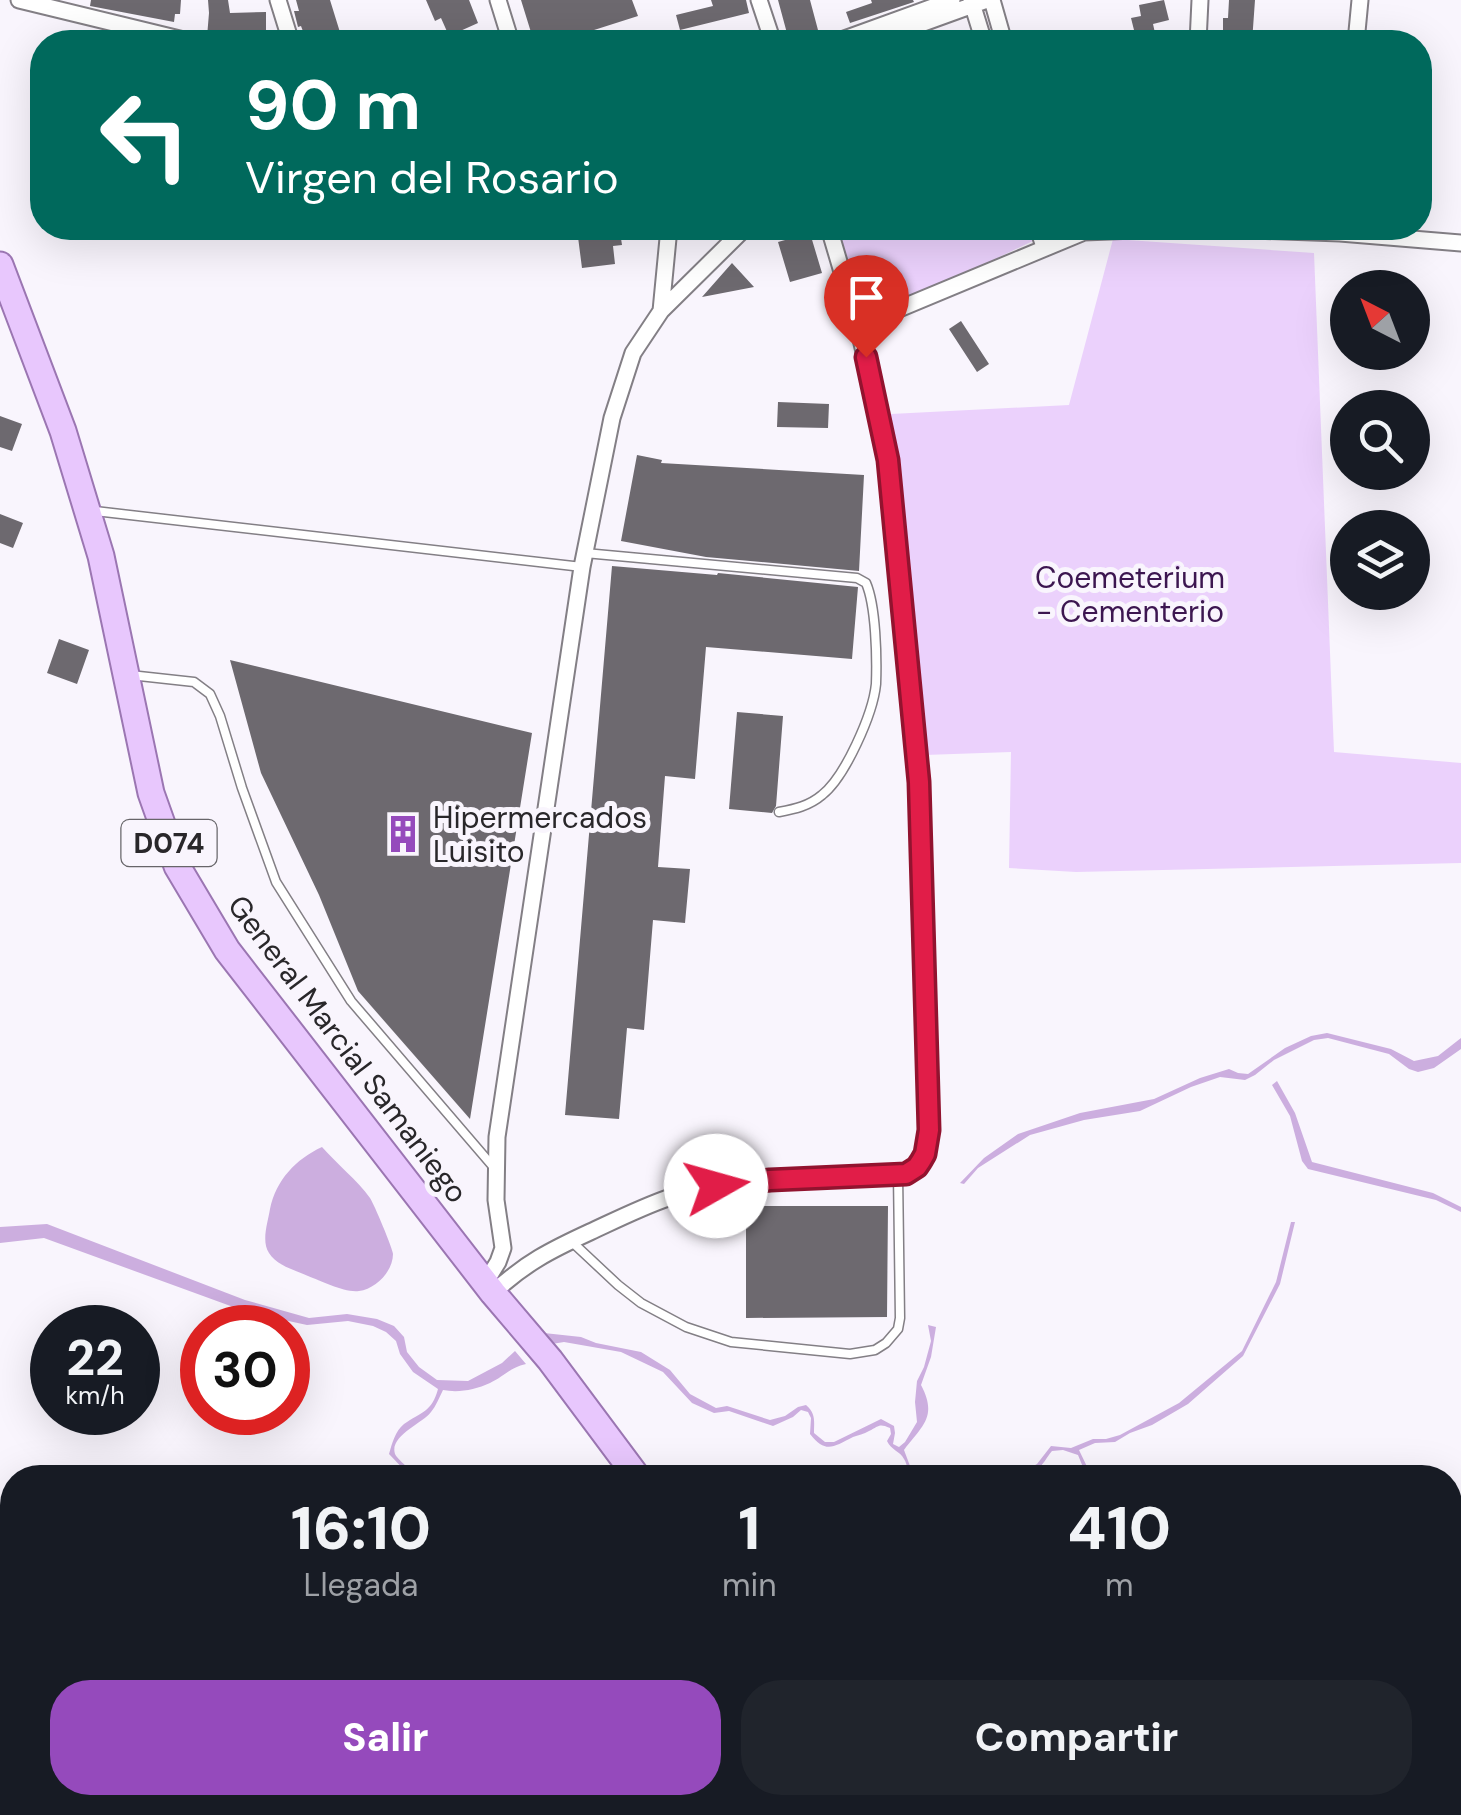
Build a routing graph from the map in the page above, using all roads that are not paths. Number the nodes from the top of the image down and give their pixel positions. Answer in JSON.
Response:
{"nodes":[{"id":1,"x":20,"y":0,"type":"edge"},
{"id":2,"x":278,"y":0,"type":"edge"},
{"id":3,"x":498,"y":0,"type":"edge"},
{"id":4,"x":759,"y":0,"type":"edge"},
{"id":5,"x":952,"y":0,"type":"edge"},
{"id":6,"x":1200,"y":0,"type":"edge"},
{"id":7,"x":1360,"y":0,"type":"edge"},
{"id":8,"x":981,"y":1,"type":"edge"},
{"id":9,"x":143,"y":30,"type":"edge"},
{"id":10,"x":288,"y":30,"type":"edge"},
{"id":11,"x":507,"y":30,"type":"edge"},
{"id":12,"x":769,"y":30,"type":"edge"},
{"id":13,"x":869,"y":30,"type":"edge"},
{"id":14,"x":903,"y":30,"type":"edge"},
{"id":15,"x":983,"y":30,"type":"edge"},
{"id":16,"x":997,"y":30,"type":"edge"},
{"id":17,"x":1199,"y":30,"type":"edge"},
{"id":18,"x":1357,"y":30,"type":"edge"},
{"id":19,"x":669,"y":240,"type":"edge"},
{"id":20,"x":733,"y":240,"type":"edge"},
{"id":21,"x":832,"y":240,"type":"edge"},
{"id":22,"x":1042,"y":240,"type":"edge"},
{"id":23,"x":1053,"y":240,"type":"edge"},
{"id":24,"x":1432,"y":240,"type":"edge"},
{"id":25,"x":1461,"y":243,"type":"edge"},
{"id":26,"x":1044,"y":248,"type":"junction"},
{"id":27,"x":0,"y":265,"type":"edge"},
{"id":28,"x":661,"y":311,"type":"junction"},
{"id":29,"x":858,"y":326,"type":"junction"},
{"id":30,"x":87,"y":510,"type":"junction"},
{"id":31,"x":584,"y":560,"type":"junction"},
{"id":32,"x":126,"y":674,"type":"junction"},
{"id":33,"x":778,"y":812,"type":"dead end"},
{"id":34,"x":496,"y":1171,"type":"junction"},
{"id":35,"x":898,"y":1174,"type":"junction"},
{"id":36,"x":571,"y":1241,"type":"junction"},
{"id":37,"x":489,"y":1288,"type":"junction"},
{"id":38,"x":628,"y":1465,"type":"edge"}],
"edges":[{"from":1,"to":9,"type":"street"},
{"from":2,"to":10,"type":"street"},
{"from":3,"to":11,"type":"street"},
{"from":4,"to":12,"type":"street"},
{"from":5,"to":13,"type":"street"},
{"from":6,"to":17,"type":"street"},
{"from":7,"to":18,"type":"street"},
{"from":8,"to":14,"type":"street"},
{"from":8,"to":15,"type":"street"},
{"from":8,"to":16,"type":"street"},
{"from":19,"to":28,"type":"street"},
{"from":20,"to":28,"type":"street"},
{"from":21,"to":29,"type":"street"},
{"from":22,"to":26,"type":"street"},
{"from":23,"to":26,"type":"street"},
{"from":24,"to":25,"type":"street"},
{"from":26,"to":29,"type":"street"},
{"from":27,"to":30,"type":"main road","name":"General Marcial Samaniego","number":"D074"},
{"from":28,"to":31,"type":"street"},
{"from":29,"to":35,"type":"street"},
{"from":30,"to":31,"type":"lane"},
{"from":30,"to":32,"type":"main road","name":"General Marcial Samaniego","number":"D074"},
{"from":31,"to":33,"type":"lane"},
{"from":31,"to":34,"type":"street"},
{"from":32,"to":34,"type":"lane"},
{"from":32,"to":37,"type":"main road","name":"General Marcial Samaniego","number":"D074"},
{"from":34,"to":37,"type":"street"},
{"from":35,"to":36,"type":"street"},
{"from":35,"to":36,"type":"lane"},
{"from":36,"to":37,"type":"street"},
{"from":37,"to":38,"type":"main road","name":"General Marcial Samaniego","number":"D074"}]}
